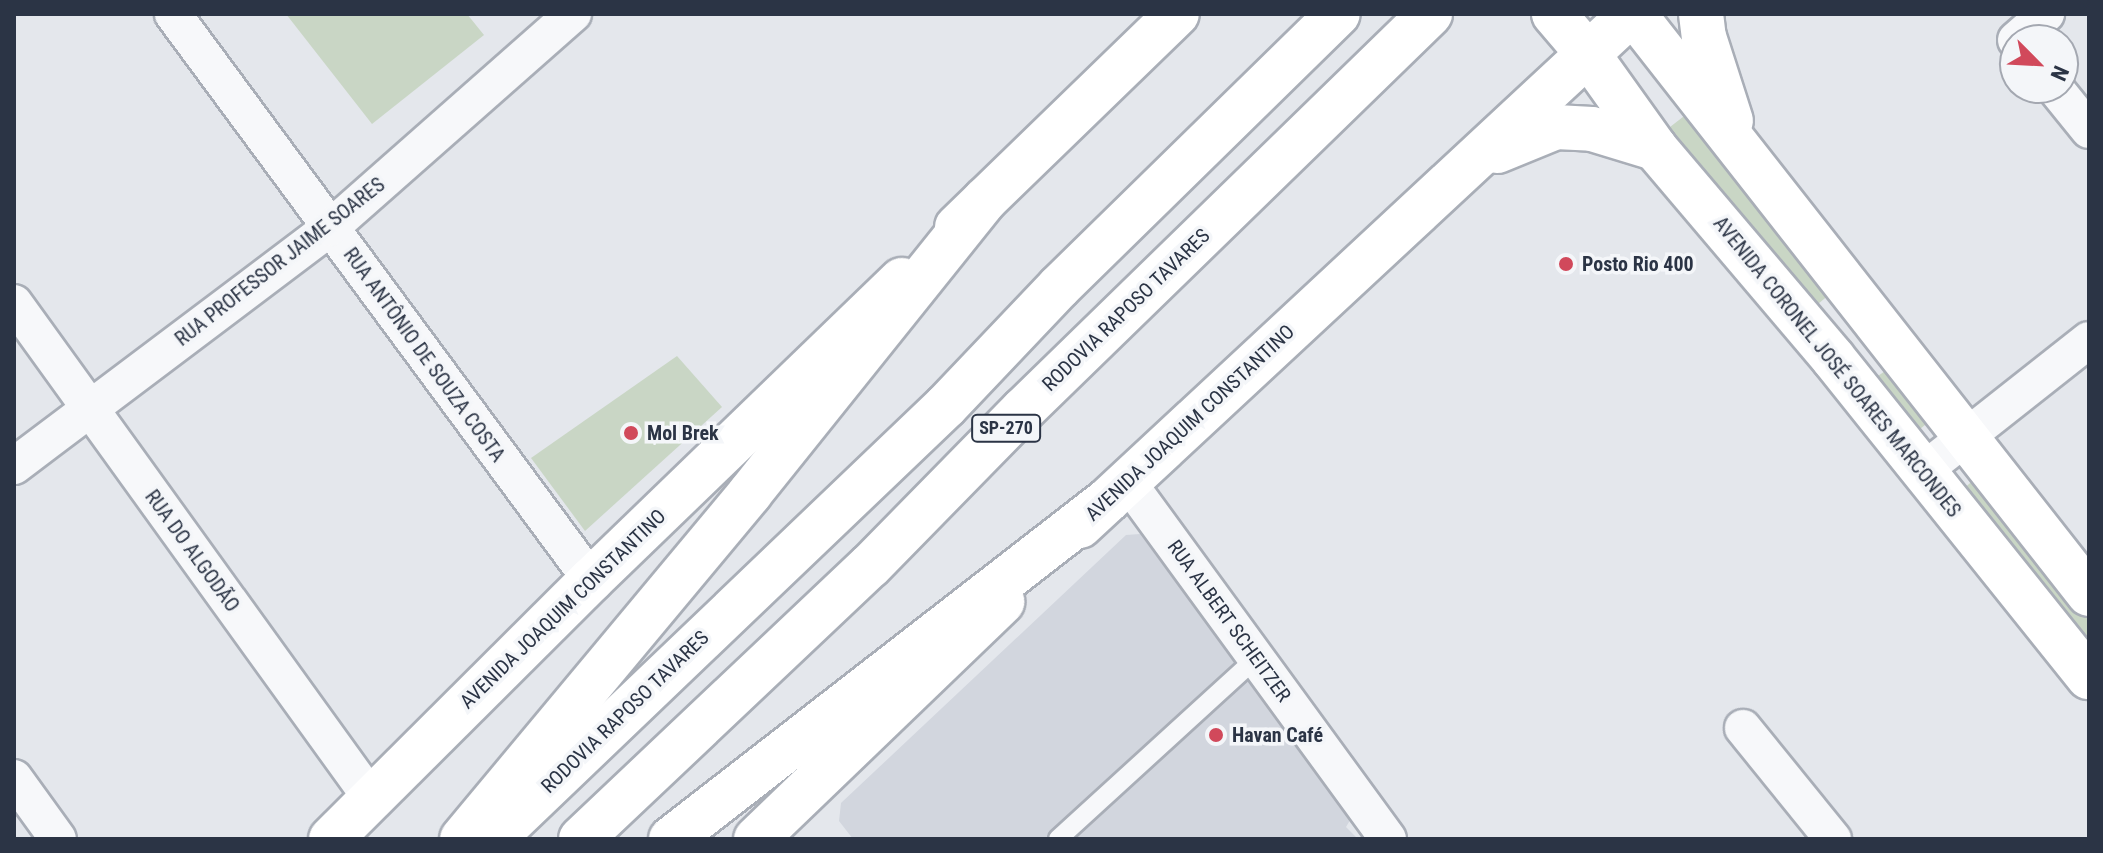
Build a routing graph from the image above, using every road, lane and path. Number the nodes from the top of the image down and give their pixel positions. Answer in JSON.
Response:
{"nodes":[{"id":1,"x":173,"y":14,"type":"edge"},
{"id":2,"x":573,"y":14,"type":"edge"},
{"id":3,"x":1338,"y":14,"type":"edge"},
{"id":4,"x":1430,"y":14,"type":"edge"},
{"id":5,"x":1554,"y":14,"type":"edge"},
{"id":6,"x":1632,"y":14,"type":"edge"},
{"id":7,"x":1701,"y":14,"type":"edge"},
{"id":8,"x":1173,"y":15,"type":"edge"},
{"id":9,"x":1588,"y":54,"type":"junction"},
{"id":10,"x":2068,"y":104,"type":"edge"},
{"id":11,"x":2089,"y":130,"type":"edge"},
{"id":12,"x":1739,"y":146,"type":"junction"},
{"id":13,"x":1655,"y":148,"type":"junction"},
{"id":14,"x":1463,"y":167,"type":"junction"},
{"id":15,"x":985,"y":200,"type":"junction"},
{"id":16,"x":330,"y":228,"type":"junction"},
{"id":17,"x":14,"y":303,"type":"edge"},
{"id":18,"x":1877,"y":324,"type":"junction"},
{"id":19,"x":2089,"y":340,"type":"edge"},
{"id":20,"x":1833,"y":358,"type":"junction"},
{"id":21,"x":90,"y":409,"type":"junction"},
{"id":22,"x":1965,"y":437,"type":"junction"},
{"id":23,"x":14,"y":466,"type":"edge"},
{"id":24,"x":1923,"y":471,"type":"junction"},
{"id":25,"x":1117,"y":491,"type":"junction"},
{"id":26,"x":591,"y":580,"type":"junction"},
{"id":27,"x":2089,"y":594,"type":"edge"},
{"id":28,"x":1256,"y":658,"type":"junction"},
{"id":29,"x":2089,"y":677,"type":"edge"},
{"id":30,"x":1743,"y":728,"type":"dead end"},
{"id":31,"x":14,"y":778,"type":"edge"},
{"id":32,"x":371,"y":798,"type":"junction"},
{"id":33,"x":772,"y":833,"type":"edge"},
{"id":34,"x":58,"y":839,"type":"edge"},
{"id":35,"x":331,"y":839,"type":"edge"},
{"id":36,"x":462,"y":839,"type":"edge"},
{"id":37,"x":493,"y":839,"type":"edge"},
{"id":38,"x":581,"y":839,"type":"edge"},
{"id":39,"x":671,"y":839,"type":"edge"},
{"id":40,"x":1058,"y":839,"type":"edge"},
{"id":41,"x":1388,"y":839,"type":"edge"},
{"id":42,"x":1833,"y":839,"type":"edge"}],
"edges":[{"from":1,"to":16,"type":"street","name":"RUA ANTÔNIO DE SOUZA COSTA"},
{"from":2,"to":16,"type":"street","name":"RUA PROFESSOR JAIME SOARES"},
{"from":3,"to":37,"type":"main road","name":"RODOVIA RAPOSO TAVARES","number":"SP-270"},
{"from":4,"to":38,"type":"main road","name":"RODOVIA RAPOSO TAVARES","number":"SP-270"},
{"from":5,"to":9,"type":"main road","name":"AVENIDA CORONEL JOSÉ SOARES MARCONDES"},
{"from":6,"to":9,"type":"main road","name":"AVENIDA JOAQUIM CONSTANTINO"},
{"from":6,"to":12,"type":"main road"},
{"from":7,"to":12,"type":"main road"},
{"from":8,"to":15,"type":"main road","name":"AVENIDA JOAQUIM CONSTANTINO"},
{"from":9,"to":13,"type":"main road","name":"AVENIDA CORONEL JOSÉ SOARES MARCONDES"},
{"from":9,"to":14,"type":"main road","name":"AVENIDA JOAQUIM CONSTANTINO"},
{"from":10,"to":11,"type":"street"},
{"from":12,"to":18,"type":"main road"},
{"from":13,"to":14,"type":"main road"},
{"from":13,"to":20,"type":"main road","name":"AVENIDA CORONEL JOSÉ SOARES MARCONDES"},
{"from":14,"to":25,"type":"main road","name":"AVENIDA JOAQUIM CONSTANTINO"},
{"from":15,"to":26,"type":"main road","name":"AVENIDA JOAQUIM CONSTANTINO"},
{"from":15,"to":36,"type":"main road"},
{"from":16,"to":21,"type":"street","name":"RUA PROFESSOR JAIME SOARES"},
{"from":16,"to":26,"type":"street","name":"RUA ANTÔNIO DE SOUZA COSTA"},
{"from":17,"to":21,"type":"street","name":"RUA DO ALGODÃO"},
{"from":18,"to":20,"type":"main road"},
{"from":18,"to":22,"type":"main road"},
{"from":19,"to":22,"type":"street"},
{"from":20,"to":24,"type":"main road","name":"AVENIDA CORONEL JOSÉ SOARES MARCONDES"},
{"from":21,"to":23,"type":"street","name":"RUA PROFESSOR JAIME SOARES"},
{"from":21,"to":32,"type":"street","name":"RUA DO ALGODÃO"},
{"from":22,"to":24,"type":"street"},
{"from":22,"to":27,"type":"main road"},
{"from":24,"to":29,"type":"main road","name":"AVENIDA CORONEL JOSÉ SOARES MARCONDES"},
{"from":25,"to":28,"type":"street","name":"RUA ALBERT SCHEITZER"},
{"from":25,"to":33,"type":"main road","name":"AVENIDA JOAQUIM CONSTANTINO"},
{"from":25,"to":39,"type":"main road"},
{"from":26,"to":32,"type":"main road","name":"AVENIDA JOAQUIM CONSTANTINO"},
{"from":28,"to":40,"type":"lane"},
{"from":28,"to":41,"type":"street","name":"RUA ALBERT SCHEITZER"},
{"from":30,"to":42,"type":"street"},
{"from":31,"to":34,"type":"street"},
{"from":32,"to":35,"type":"main road","name":"AVENIDA JOAQUIM CONSTANTINO"}]}
